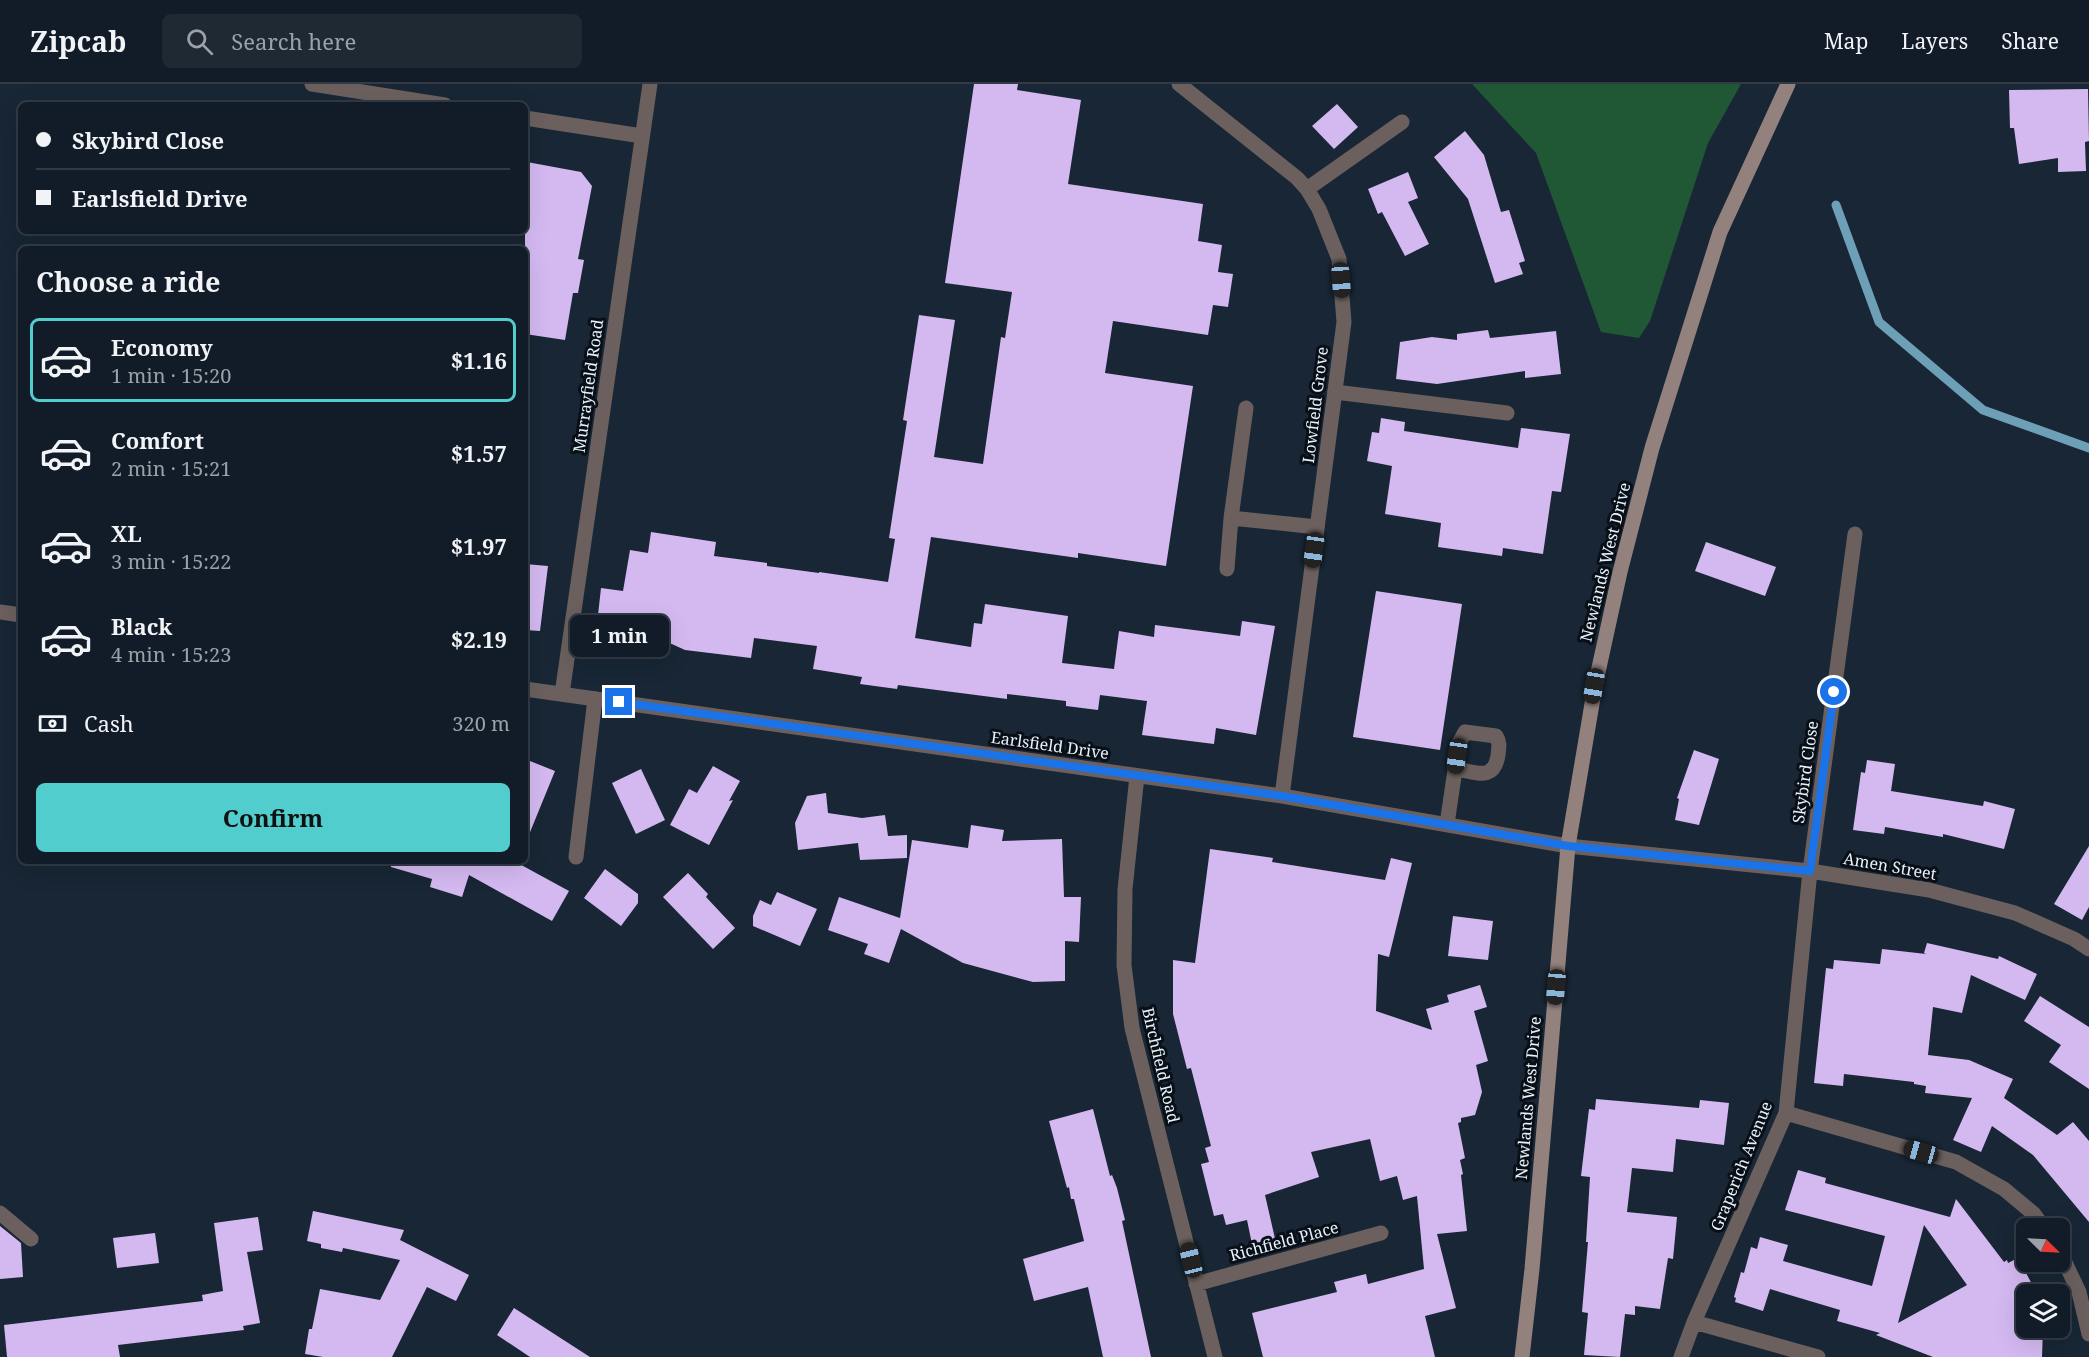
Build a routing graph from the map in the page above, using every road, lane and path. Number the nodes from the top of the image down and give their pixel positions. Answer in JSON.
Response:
{"nodes":[{"id":1,"x":312,"y":84,"type":"edge"},
{"id":2,"x":650,"y":84,"type":"edge"},
{"id":3,"x":1179,"y":84,"type":"edge"},
{"id":4,"x":1788,"y":84,"type":"edge"},
{"id":5,"x":426,"y":102,"type":"edge"},
{"id":6,"x":528,"y":118,"type":"edge"},
{"id":7,"x":1402,"y":122,"type":"dead end"},
{"id":8,"x":642,"y":136,"type":"junction"},
{"id":9,"x":1306,"y":189,"type":"junction"},
{"id":10,"x":1335,"y":392,"type":"junction"},
{"id":11,"x":1246,"y":408,"type":"dead end"},
{"id":12,"x":1507,"y":413,"type":"dead end"},
{"id":13,"x":1231,"y":518,"type":"junction"},
{"id":14,"x":1317,"y":527,"type":"junction"},
{"id":15,"x":1855,"y":534,"type":"dead end"},
{"id":16,"x":1227,"y":569,"type":"dead end"},
{"id":17,"x":0,"y":612,"type":"edge"},
{"id":18,"x":18,"y":615,"type":"edge"},
{"id":19,"x":528,"y":688,"type":"edge"},
{"id":20,"x":562,"y":694,"type":"junction"},
{"id":21,"x":595,"y":699,"type":"junction"},
{"id":22,"x":1456,"y":769,"type":"dead end"},
{"id":23,"x":1137,"y":776,"type":"junction"},
{"id":24,"x":1282,"y":796,"type":"junction"},
{"id":25,"x":1447,"y":824,"type":"junction"},
{"id":26,"x":1568,"y":846,"type":"junction"},
{"id":27,"x":576,"y":857,"type":"dead end"},
{"id":28,"x":1810,"y":871,"type":"junction"},
{"id":29,"x":2089,"y":949,"type":"edge"},
{"id":30,"x":1786,"y":1113,"type":"junction"},
{"id":31,"x":0,"y":1213,"type":"edge"},
{"id":32,"x":2037,"y":1218,"type":"edge"},
{"id":33,"x":1381,"y":1233,"type":"dead end"},
{"id":34,"x":31,"y":1239,"type":"dead end"},
{"id":35,"x":2070,"y":1272,"type":"edge"},
{"id":36,"x":1196,"y":1284,"type":"junction"},
{"id":37,"x":1694,"y":1322,"type":"junction"},
{"id":38,"x":2089,"y":1334,"type":"edge"},
{"id":39,"x":1215,"y":1357,"type":"edge"},
{"id":40,"x":1522,"y":1357,"type":"edge"},
{"id":41,"x":1681,"y":1357,"type":"edge"},
{"id":42,"x":1818,"y":1357,"type":"edge"}],
"edges":[{"from":1,"to":5,"type":"street"},
{"from":2,"to":8,"type":"street","name":"Murrayfield Road"},
{"from":3,"to":9,"type":"street","name":"Lowfield Grove"},
{"from":4,"to":26,"type":"street","name":"Newlands West Drive"},
{"from":6,"to":8,"type":"street"},
{"from":7,"to":9,"type":"street"},
{"from":8,"to":20,"type":"street","name":"Murrayfield Road"},
{"from":9,"to":10,"type":"street","name":"Lowfield Grove"},
{"from":10,"to":12,"type":"street"},
{"from":10,"to":14,"type":"street","name":"Lowfield Grove"},
{"from":11,"to":13,"type":"street"},
{"from":13,"to":14,"type":"street"},
{"from":13,"to":16,"type":"street"},
{"from":14,"to":24,"type":"street","name":"Lowfield Grove"},
{"from":15,"to":28,"type":"street","name":"Skybird Close"},
{"from":17,"to":18,"type":"street"},
{"from":19,"to":20,"type":"street","name":"Earlsfield Drive"},
{"from":20,"to":21,"type":"street","name":"Earlsfield Drive"},
{"from":21,"to":23,"type":"street","name":"Earlsfield Drive"},
{"from":21,"to":27,"type":"street"},
{"from":22,"to":25,"type":"street"},
{"from":23,"to":24,"type":"street","name":"Earlsfield Drive"},
{"from":23,"to":36,"type":"street","name":"Birchfield Road"},
{"from":24,"to":25,"type":"street","name":"Earlsfield Drive"},
{"from":25,"to":26,"type":"street","name":"Earlsfield Drive"},
{"from":26,"to":28,"type":"street","name":"Amen Street"},
{"from":26,"to":40,"type":"street","name":"Newlands West Drive"},
{"from":28,"to":29,"type":"street","name":"Amen Street"},
{"from":28,"to":30,"type":"street","name":"Graperich Avenue"},
{"from":30,"to":32,"type":"street"},
{"from":30,"to":37,"type":"street","name":"Graperich Avenue"},
{"from":31,"to":34,"type":"street"},
{"from":33,"to":36,"type":"street","name":"Richfield Place"},
{"from":35,"to":38,"type":"street"},
{"from":36,"to":39,"type":"street","name":"Birchfield Road"},
{"from":37,"to":41,"type":"street","name":"Graperich Avenue"},
{"from":37,"to":42,"type":"street"}]}
